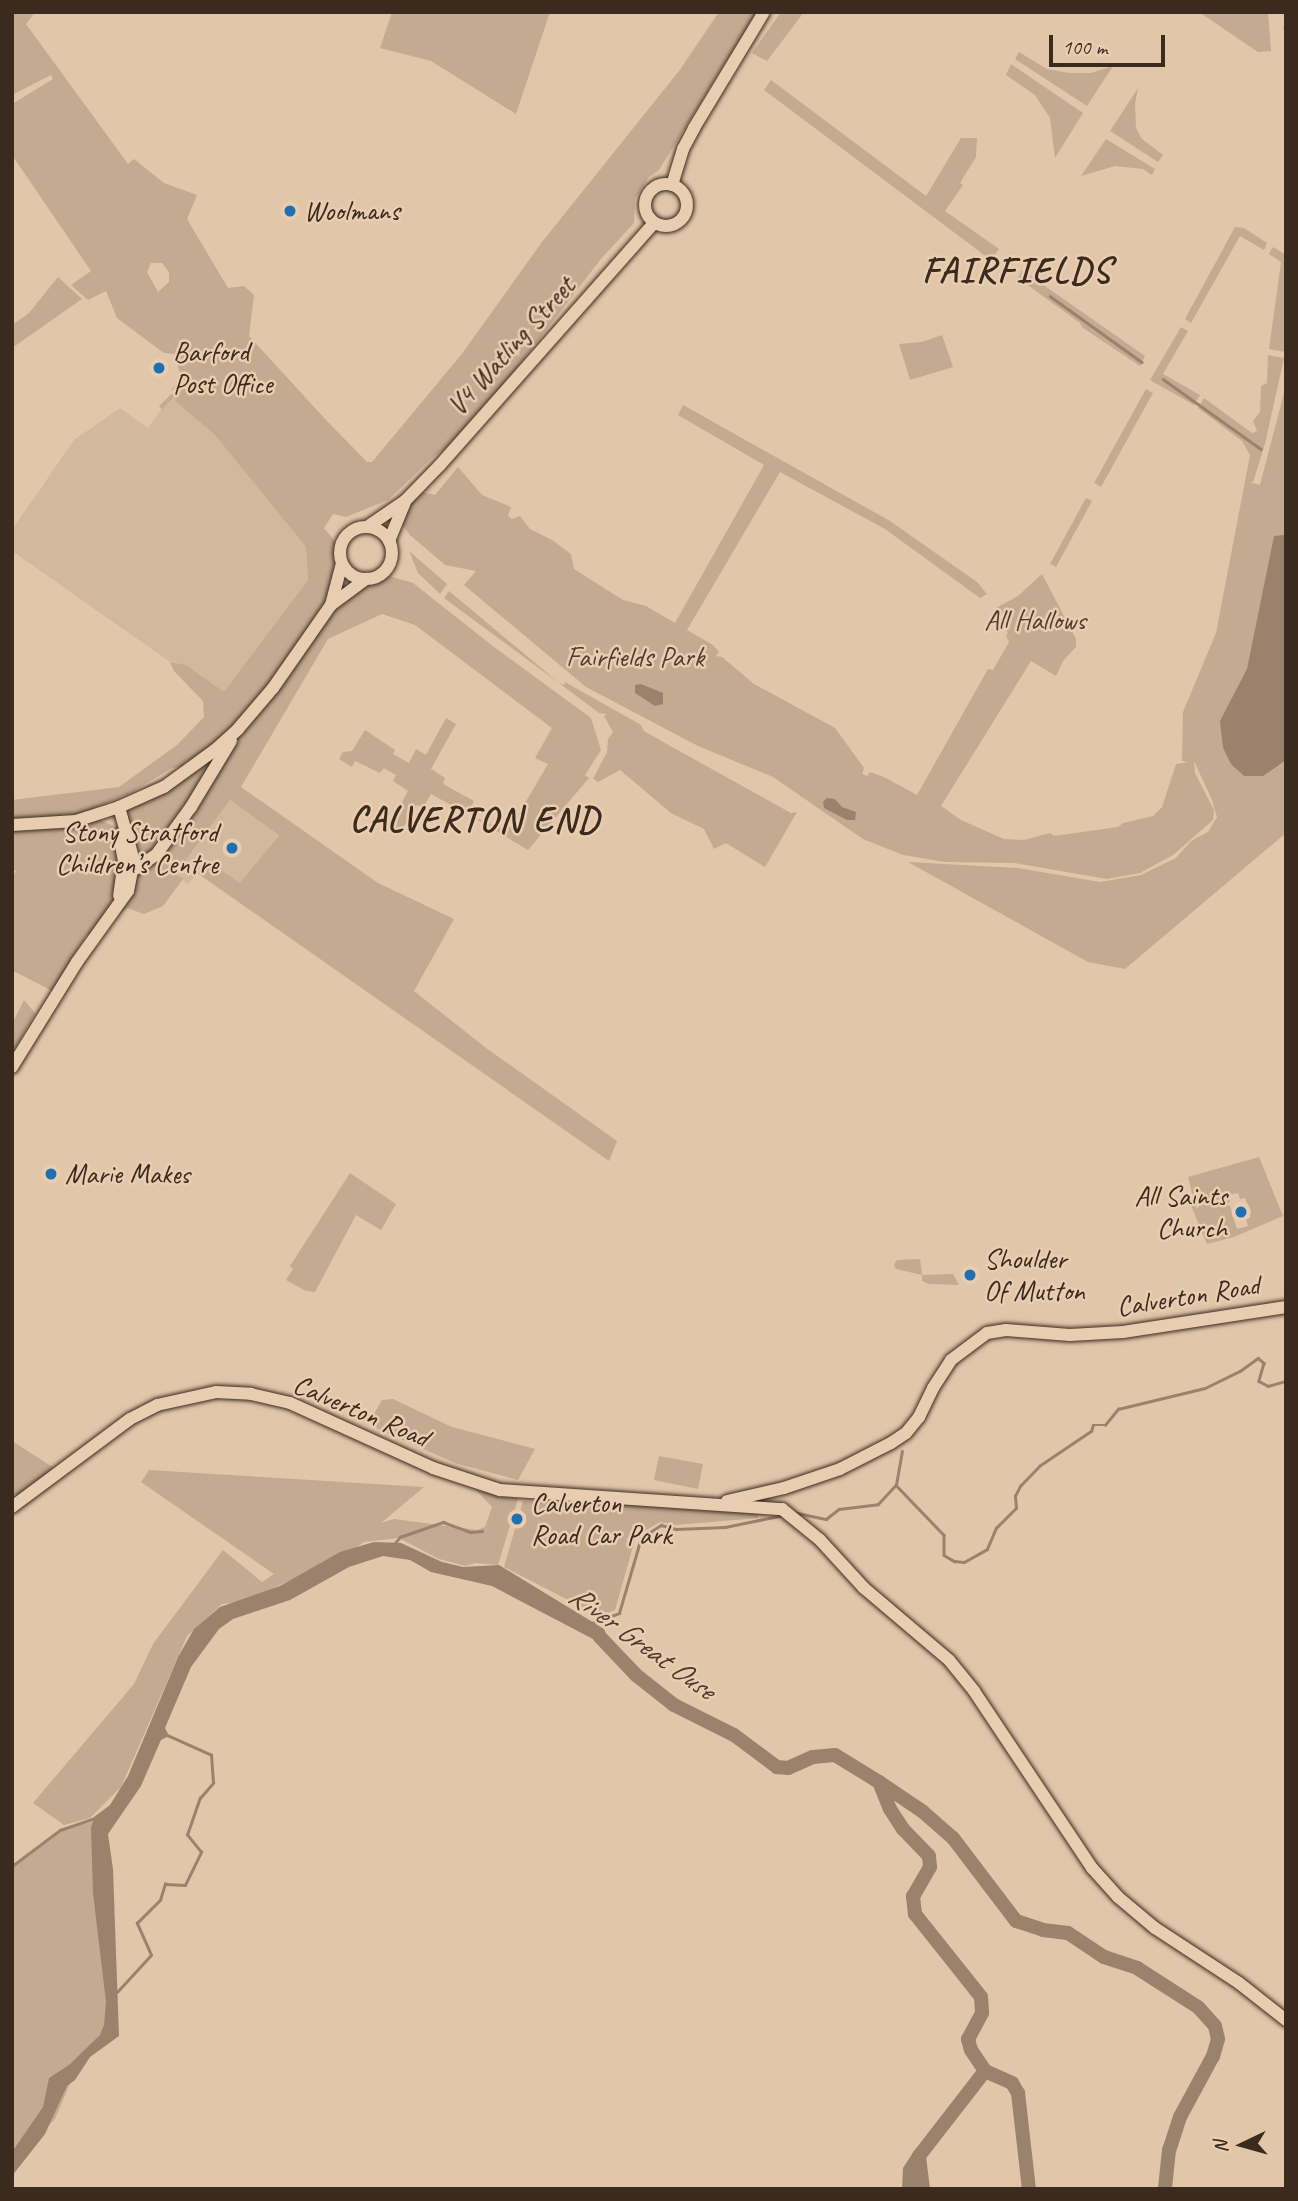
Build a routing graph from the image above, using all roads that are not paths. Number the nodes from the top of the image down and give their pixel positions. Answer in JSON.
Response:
{"nodes":[{"id":1,"x":764,"y":12,"type":"edge"},
{"id":2,"x":672,"y":185,"type":"junction"},
{"id":3,"x":653,"y":223,"type":"junction"},
{"id":4,"x":405,"y":501,"type":"junction"},
{"id":5,"x":367,"y":527,"type":"junction"},
{"id":6,"x":390,"y":541,"type":"junction"},
{"id":7,"x":342,"y":564,"type":"junction"},
{"id":8,"x":366,"y":579,"type":"junction"},
{"id":9,"x":331,"y":605,"type":"junction"},
{"id":10,"x":238,"y":729,"type":"junction"},
{"id":11,"x":116,"y":808,"type":"junction"},
{"id":12,"x":12,"y":825,"type":"edge"},
{"id":13,"x":135,"y":869,"type":"junction"},
{"id":14,"x":117,"y":903,"type":"junction"},
{"id":15,"x":12,"y":1067,"type":"edge"},
{"id":16,"x":1286,"y":1307,"type":"edge"},
{"id":17,"x":721,"y":1504,"type":"junction"},
{"id":18,"x":12,"y":1507,"type":"edge"},
{"id":19,"x":1286,"y":2020,"type":"edge"}],
"edges":[{"from":1,"to":2,"type":"street"},
{"from":2,"to":3,"type":"street"},
{"from":2,"to":3,"type":"street"},
{"from":3,"to":4,"type":"street","name":"V4 Watling Street"},
{"from":4,"to":5,"type":"street","name":"V4 Watling Street"},
{"from":4,"to":6,"type":"street","name":"V4 Watling Street"},
{"from":5,"to":6,"type":"street"},
{"from":5,"to":7,"type":"street"},
{"from":6,"to":8,"type":"street"},
{"from":7,"to":8,"type":"street"},
{"from":7,"to":9,"type":"street"},
{"from":8,"to":9,"type":"street"},
{"from":9,"to":10,"type":"street"},
{"from":10,"to":11,"type":"street"},
{"from":10,"to":13,"type":"street"},
{"from":11,"to":12,"type":"street"},
{"from":11,"to":13,"type":"street"},
{"from":11,"to":14,"type":"street"},
{"from":13,"to":14,"type":"street"},
{"from":14,"to":15,"type":"street"},
{"from":16,"to":17,"type":"street","name":"Calverton Road"},
{"from":17,"to":18,"type":"street","name":"Calverton Road"},
{"from":17,"to":19,"type":"street","name":"Calverton Road"}]}
